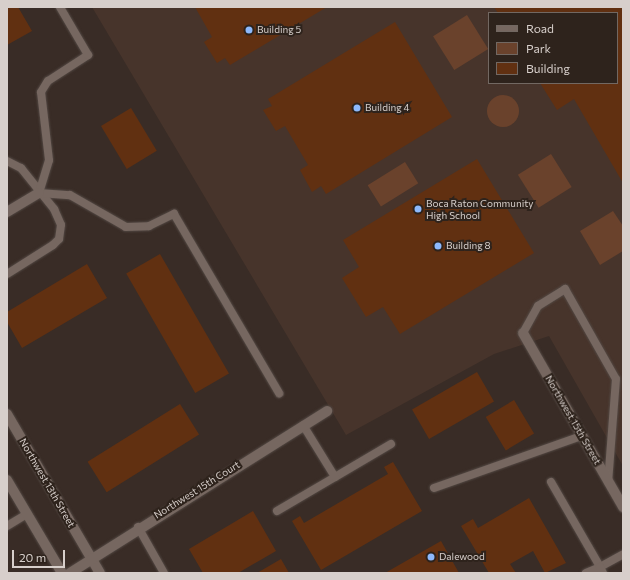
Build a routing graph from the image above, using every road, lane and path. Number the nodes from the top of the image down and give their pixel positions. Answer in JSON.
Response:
{"nodes":[{"id":1,"x":60,"y":7,"type":"edge"},
{"id":2,"x":7,"y":161,"type":"edge"},
{"id":3,"x":39,"y":193,"type":"junction"},
{"id":4,"x":7,"y":212,"type":"edge"},
{"id":5,"x":7,"y":274,"type":"edge"},
{"id":6,"x":523,"y":333,"type":"joint"},
{"id":7,"x":279,"y":393,"type":"dead end"},
{"id":8,"x":327,"y":411,"type":"dead end"},
{"id":9,"x":7,"y":414,"type":"edge"},
{"id":10,"x":303,"y":425,"type":"junction"},
{"id":11,"x":582,"y":436,"type":"junction"},
{"id":12,"x":391,"y":444,"type":"dead end"},
{"id":13,"x":334,"y":477,"type":"junction"},
{"id":14,"x":7,"y":480,"type":"edge"},
{"id":15,"x":552,"y":482,"type":"dead end"},
{"id":16,"x":608,"y":482,"type":"junction"},
{"id":17,"x":434,"y":488,"type":"dead end"},
{"id":18,"x":623,"y":507,"type":"edge"},
{"id":19,"x":277,"y":511,"type":"dead end"},
{"id":20,"x":27,"y":514,"type":"junction"},
{"id":21,"x":7,"y":526,"type":"edge"},
{"id":22,"x":138,"y":527,"type":"junction"},
{"id":23,"x":623,"y":554,"type":"edge"},
{"id":24,"x":91,"y":558,"type":"junction"},
{"id":25,"x":602,"y":570,"type":"edge"},
{"id":26,"x":62,"y":573,"type":"edge"},
{"id":27,"x":70,"y":573,"type":"edge"},
{"id":28,"x":100,"y":573,"type":"edge"},
{"id":29,"x":164,"y":573,"type":"edge"},
{"id":30,"x":586,"y":573,"type":"edge"}],
"edges":[{"from":1,"to":3,"type":"lane"},
{"from":2,"to":3,"type":"lane"},
{"from":3,"to":4,"type":"street"},
{"from":3,"to":5,"type":"lane"},
{"from":3,"to":7,"type":"lane"},
{"from":6,"to":11,"type":"street","name":"Northwest 15th Street"},
{"from":6,"to":16,"type":"lane"},
{"from":8,"to":10,"type":"street","name":"Northwest 15th Court"},
{"from":9,"to":24,"type":"street","name":"Northwest 13th Street"},
{"from":10,"to":13,"type":"lane"},
{"from":10,"to":22,"type":"street","name":"Northwest 15th Court"},
{"from":11,"to":16,"type":"street","name":"Northwest 15th Street"},
{"from":11,"to":17,"type":"lane"},
{"from":12,"to":13,"type":"lane"},
{"from":13,"to":19,"type":"lane"},
{"from":14,"to":20,"type":"street"},
{"from":15,"to":25,"type":"lane"},
{"from":16,"to":18,"type":"street","name":"Northwest 15th Street"},
{"from":20,"to":21,"type":"lane"},
{"from":20,"to":26,"type":"street"},
{"from":22,"to":24,"type":"street","name":"Northwest 15th Court"},
{"from":22,"to":29,"type":"lane"},
{"from":23,"to":25,"type":"lane"},
{"from":24,"to":27,"type":"street","name":"Northwest 15th Court"},
{"from":24,"to":28,"type":"street","name":"Northwest 13th Street"},
{"from":25,"to":30,"type":"lane"}]}
